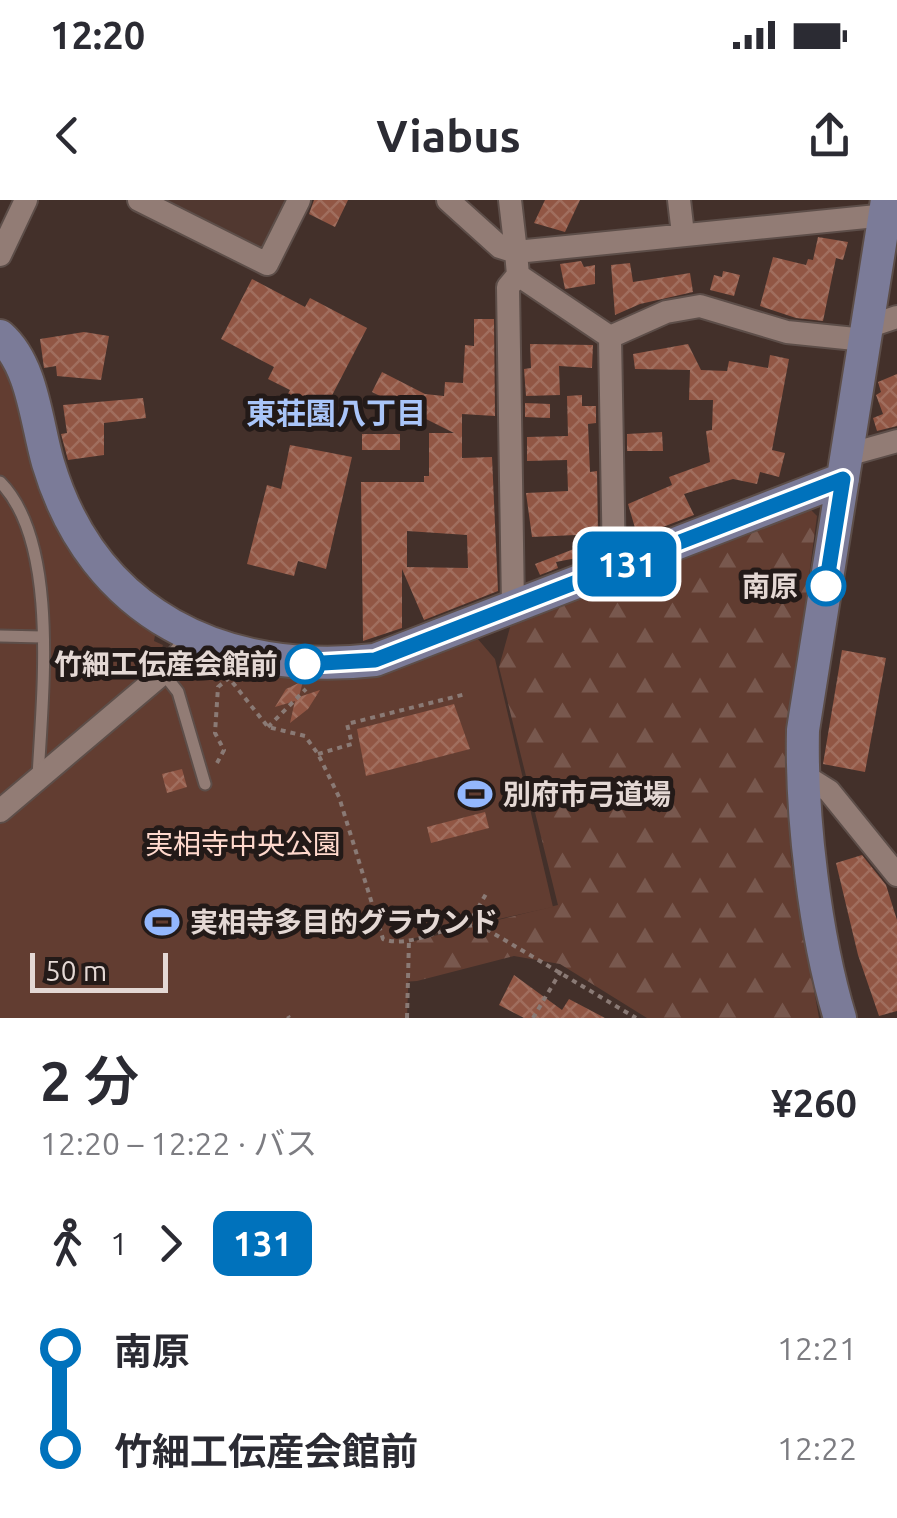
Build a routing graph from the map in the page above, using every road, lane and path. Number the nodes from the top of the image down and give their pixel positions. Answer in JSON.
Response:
{"nodes":[{"id":1,"x":26,"y":200,"type":"edge"},
{"id":2,"x":138,"y":200,"type":"edge"},
{"id":3,"x":299,"y":200,"type":"edge"},
{"id":4,"x":448,"y":200,"type":"edge"},
{"id":5,"x":510,"y":200,"type":"edge"},
{"id":6,"x":679,"y":200,"type":"edge"},
{"id":7,"x":890,"y":210,"type":"edge"},
{"id":8,"x":683,"y":234,"type":"junction"},
{"id":9,"x":0,"y":255,"type":"edge"},
{"id":10,"x":517,"y":263,"type":"junction"},
{"id":11,"x":877,"y":328,"type":"edge"},
{"id":12,"x":0,"y":336,"type":"edge"},
{"id":13,"x":610,"y":336,"type":"junction"},
{"id":14,"x":897,"y":441,"type":"edge"},
{"id":15,"x":845,"y":467,"type":"junction"},
{"id":16,"x":0,"y":482,"type":"edge"},
{"id":17,"x":614,"y":568,"type":"junction"},
{"id":18,"x":513,"y":607,"type":"junction"},
{"id":19,"x":0,"y":636,"type":"edge"},
{"id":20,"x":42,"y":637,"type":"junction"},
{"id":21,"x":194,"y":638,"type":"junction"},
{"id":22,"x":162,"y":673,"type":"junction"},
{"id":23,"x":306,"y":689,"type":"dead end"},
{"id":24,"x":466,"y":694,"type":"dead end"},
{"id":25,"x":268,"y":727,"type":"junction"},
{"id":26,"x":318,"y":754,"type":"junction"},
{"id":27,"x":217,"y":763,"type":"dead end"},
{"id":28,"x":802,"y":774,"type":"junction"},
{"id":29,"x":38,"y":781,"type":"junction"},
{"id":30,"x":206,"y":784,"type":"dead end"},
{"id":31,"x":0,"y":811,"type":"edge"},
{"id":32,"x":886,"y":842,"type":"edge"},
{"id":33,"x":897,"y":875,"type":"edge"},
{"id":34,"x":486,"y":894,"type":"dead end"},
{"id":35,"x":468,"y":925,"type":"junction"},
{"id":36,"x":409,"y":939,"type":"junction"},
{"id":37,"x":561,"y":971,"type":"junction"},
{"id":38,"x":407,"y":1018,"type":"edge"},
{"id":39,"x":533,"y":1018,"type":"edge"},
{"id":40,"x":636,"y":1018,"type":"edge"},
{"id":41,"x":840,"y":1018,"type":"edge"}],
"edges":[{"from":1,"to":9,"type":"street"},
{"from":2,"to":3,"type":"street"},
{"from":4,"to":10,"type":"street"},
{"from":5,"to":10,"type":"street"},
{"from":6,"to":8,"type":"street"},
{"from":7,"to":8,"type":"street"},
{"from":7,"to":11,"type":"street"},
{"from":8,"to":10,"type":"street"},
{"from":10,"to":13,"type":"street"},
{"from":10,"to":18,"type":"street"},
{"from":11,"to":13,"type":"street"},
{"from":11,"to":15,"type":"street"},
{"from":12,"to":21,"type":"street"},
{"from":13,"to":17,"type":"street"},
{"from":14,"to":15,"type":"street"},
{"from":15,"to":17,"type":"street"},
{"from":15,"to":28,"type":"street"},
{"from":16,"to":20,"type":"lane"},
{"from":17,"to":18,"type":"street"},
{"from":18,"to":21,"type":"street"},
{"from":19,"to":20,"type":"lane"},
{"from":20,"to":29,"type":"lane"},
{"from":21,"to":22,"type":"street"},
{"from":22,"to":29,"type":"street"},
{"from":22,"to":30,"type":"lane"},
{"from":23,"to":25,"type":"path"},
{"from":24,"to":26,"type":"path"},
{"from":25,"to":26,"type":"path"},
{"from":25,"to":27,"type":"path"},
{"from":26,"to":36,"type":"path"},
{"from":28,"to":32,"type":"street"},
{"from":28,"to":41,"type":"street"},
{"from":29,"to":31,"type":"street"},
{"from":32,"to":33,"type":"street"},
{"from":34,"to":35,"type":"path"},
{"from":35,"to":36,"type":"path"},
{"from":35,"to":37,"type":"path"},
{"from":36,"to":38,"type":"path"},
{"from":37,"to":39,"type":"path"},
{"from":37,"to":40,"type":"path"}]}
